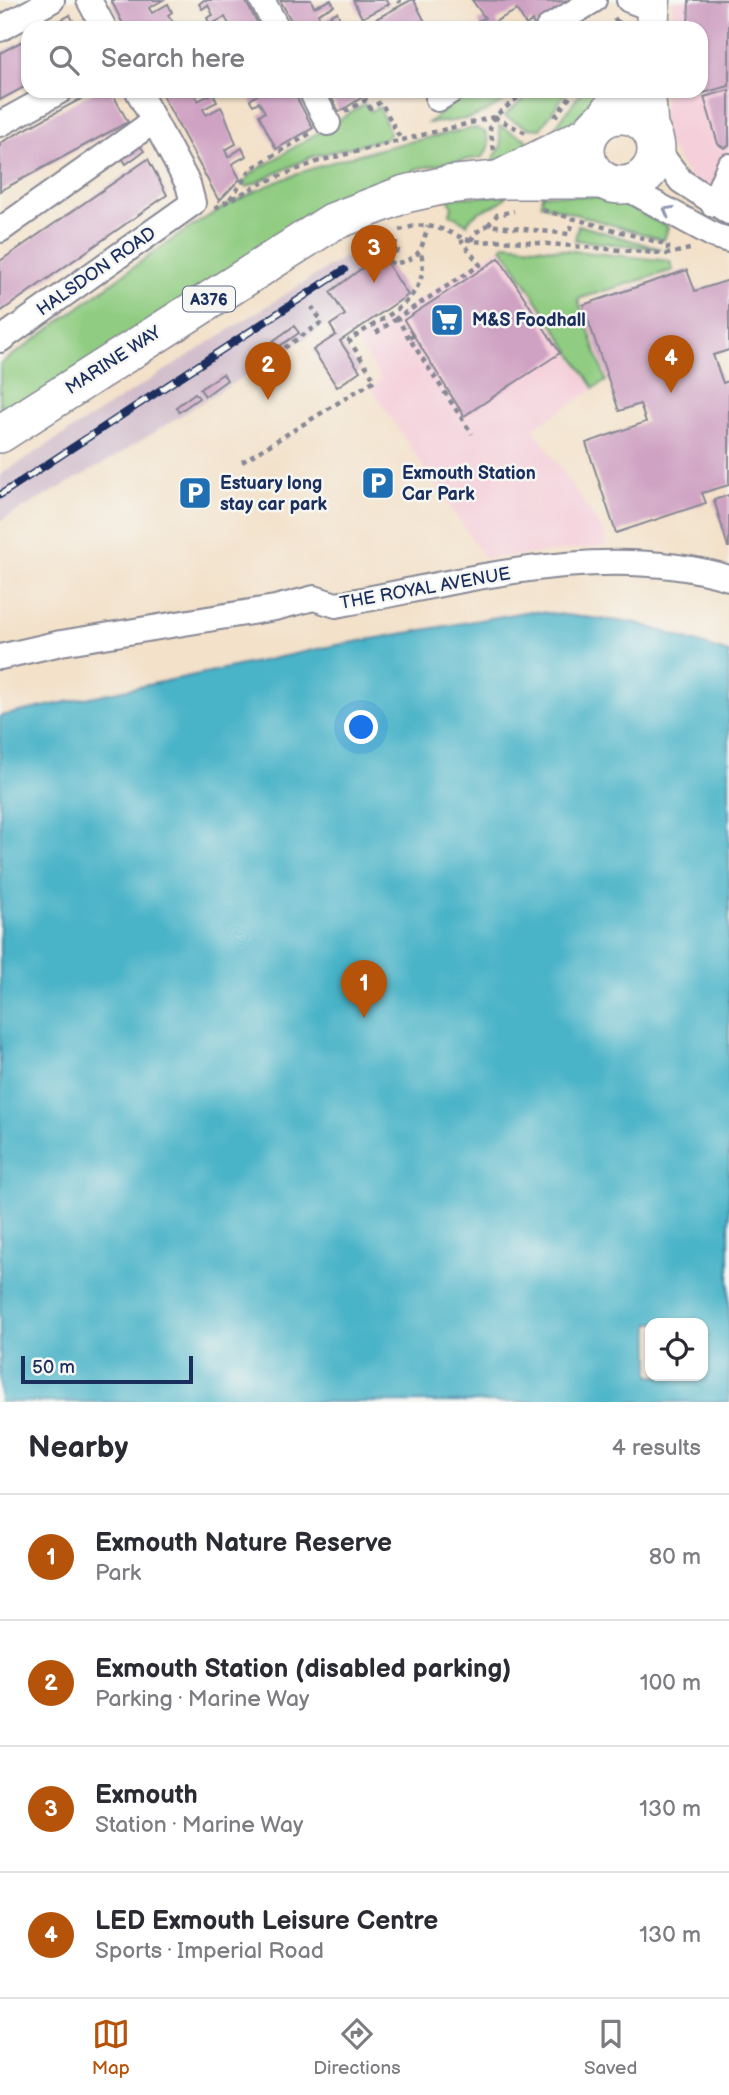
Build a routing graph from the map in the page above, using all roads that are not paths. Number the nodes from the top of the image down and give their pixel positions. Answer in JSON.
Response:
{"nodes":[{"id":1,"x":52,"y":0,"type":"edge"},
{"id":2,"x":89,"y":0,"type":"edge"},
{"id":3,"x":262,"y":0,"type":"edge"},
{"id":4,"x":594,"y":0,"type":"edge"},
{"id":5,"x":100,"y":21,"type":"edge"},
{"id":6,"x":273,"y":21,"type":"edge"},
{"id":7,"x":560,"y":21,"type":"edge"},
{"id":8,"x":0,"y":29,"type":"edge"},
{"id":9,"x":47,"y":98,"type":"edge"},
{"id":10,"x":142,"y":98,"type":"edge"},
{"id":11,"x":315,"y":98,"type":"edge"},
{"id":12,"x":616,"y":98,"type":"edge"},
{"id":13,"x":650,"y":98,"type":"edge"},
{"id":14,"x":154,"y":121,"type":"junction"},
{"id":15,"x":328,"y":123,"type":"dead end"},
{"id":16,"x":0,"y":124,"type":"edge"},
{"id":17,"x":595,"y":127,"type":"junction"},
{"id":18,"x":654,"y":141,"type":"junction"},
{"id":19,"x":729,"y":166,"type":"edge"},
{"id":20,"x":497,"y":180,"type":"junction"},
{"id":21,"x":612,"y":182,"type":"junction"},
{"id":22,"x":721,"y":208,"type":"edge"},
{"id":23,"x":0,"y":230,"type":"edge"},
{"id":24,"x":729,"y":240,"type":"edge"},
{"id":25,"x":0,"y":340,"type":"edge"},
{"id":26,"x":0,"y":434,"type":"edge"},
{"id":27,"x":729,"y":578,"type":"edge"},
{"id":28,"x":0,"y":657,"type":"edge"}],
"edges":[{"from":1,"to":8,"type":"street"},
{"from":2,"to":5,"type":"street"},
{"from":3,"to":6,"type":"street"},
{"from":4,"to":7,"type":"street"},
{"from":9,"to":16,"type":"street"},
{"from":10,"to":14,"type":"street"},
{"from":11,"to":15,"type":"street"},
{"from":12,"to":17,"type":"main road"},
{"from":13,"to":18,"type":"main road"},
{"from":14,"to":23,"type":"street"},
{"from":14,"to":25,"type":"street","name":"HALSDON ROAD"},
{"from":17,"to":18,"type":"highway","number":"A376"},
{"from":17,"to":20,"type":"highway","name":"MARINE WAY","number":"A376"},
{"from":17,"to":21,"type":"highway"},
{"from":18,"to":21,"type":"highway","number":"A376"},
{"from":18,"to":22,"type":"street"},
{"from":19,"to":22,"type":"street"},
{"from":20,"to":21,"type":"highway","name":"MARINE WAY","number":"A376"},
{"from":20,"to":26,"type":"highway","name":"MARINE WAY","number":"A376"},
{"from":24,"to":21,"type":"street","one_way":true},
{"from":27,"to":28,"type":"street","name":"THE ROYAL AVENUE"}]}
